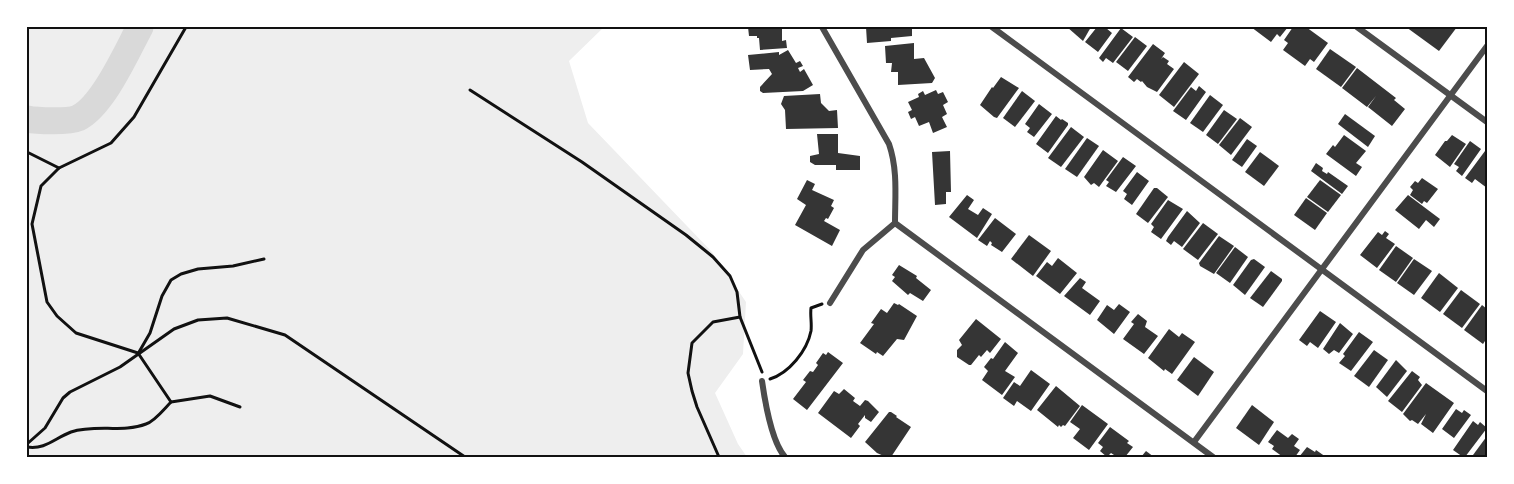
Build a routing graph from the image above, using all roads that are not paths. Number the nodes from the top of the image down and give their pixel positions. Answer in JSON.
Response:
{"nodes":[{"id":1,"x":822,"y":27,"type":"edge"},
{"id":2,"x":992,"y":27,"type":"edge"},
{"id":3,"x":1357,"y":27,"type":"edge"},
{"id":4,"x":1487,"y":46,"type":"edge"},
{"id":5,"x":1451,"y":96,"type":"junction"},
{"id":6,"x":1487,"y":122,"type":"edge"},
{"id":7,"x":895,"y":223,"type":"junction"},
{"id":8,"x":1322,"y":270,"type":"junction"},
{"id":9,"x":830,"y":303,"type":"road end"},
{"id":10,"x":762,"y":381,"type":"road end"},
{"id":11,"x":1487,"y":391,"type":"edge"},
{"id":12,"x":1194,"y":442,"type":"junction"},
{"id":13,"x":785,"y":457,"type":"edge"},
{"id":14,"x":1213,"y":457,"type":"edge"}],
"edges":[{"from":1,"to":7,"type":"street"},
{"from":2,"to":8,"type":"street"},
{"from":3,"to":5,"type":"street"},
{"from":4,"to":5,"type":"street"},
{"from":5,"to":6,"type":"street"},
{"from":5,"to":8,"type":"street"},
{"from":7,"to":9,"type":"street"},
{"from":7,"to":12,"type":"street"},
{"from":8,"to":11,"type":"street"},
{"from":8,"to":12,"type":"street"},
{"from":10,"to":13,"type":"street"},
{"from":12,"to":14,"type":"street"}]}
